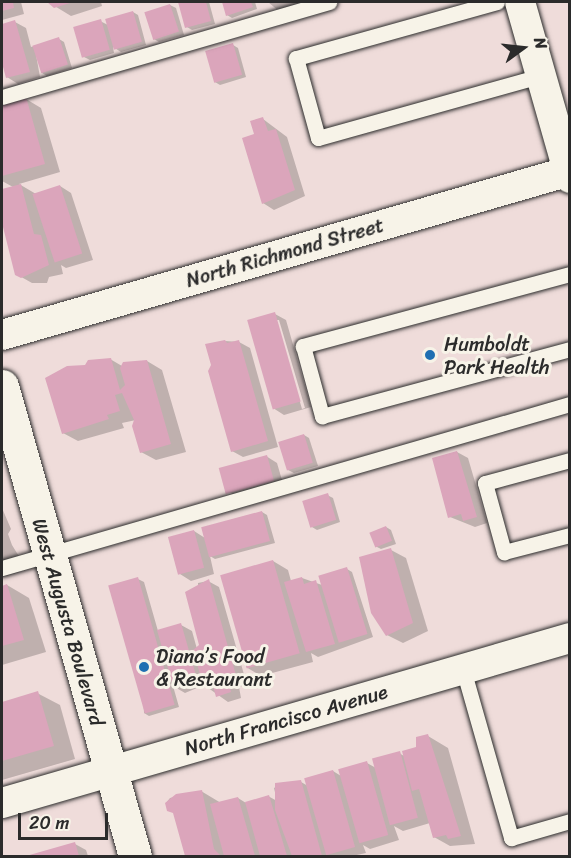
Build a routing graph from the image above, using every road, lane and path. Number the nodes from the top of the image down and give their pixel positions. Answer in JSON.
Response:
{"nodes":[{"id":1,"x":330,"y":2,"type":"edge"},
{"id":2,"x":497,"y":2,"type":"edge"},
{"id":3,"x":520,"y":2,"type":"edge"},
{"id":4,"x":540,"y":76,"type":"junction"},
{"id":5,"x":2,"y":97,"type":"edge"},
{"id":6,"x":569,"y":174,"type":"edge"},
{"id":7,"x":570,"y":274,"type":"edge"},
{"id":8,"x":2,"y":335,"type":"edge"},
{"id":9,"x":570,"y":349,"type":"edge"},
{"id":10,"x":2,"y":386,"type":"edge"},
{"id":11,"x":570,"y":404,"type":"edge"},
{"id":12,"x":570,"y":460,"type":"edge"},
{"id":13,"x":570,"y":535,"type":"edge"},
{"id":14,"x":48,"y":555,"type":"junction"},
{"id":15,"x":2,"y":568,"type":"edge"},
{"id":16,"x":570,"y":638,"type":"edge"},
{"id":17,"x":463,"y":669,"type":"junction"},
{"id":18,"x":111,"y":771,"type":"junction"},
{"id":19,"x":2,"y":803,"type":"edge"},
{"id":20,"x":570,"y":821,"type":"edge"},
{"id":21,"x":135,"y":856,"type":"edge"}],
"edges":[{"from":1,"to":5,"type":"lane"},
{"from":2,"to":4,"type":"lane"},
{"from":3,"to":4,"type":"street"},
{"from":4,"to":6,"type":"street"},
{"from":6,"to":8,"type":"street","name":"North Richmond Street"},
{"from":7,"to":9,"type":"lane"},
{"from":10,"to":14,"type":"street","name":"West Augusta Boulevard"},
{"from":11,"to":14,"type":"lane"},
{"from":12,"to":13,"type":"lane"},
{"from":14,"to":15,"type":"lane"},
{"from":14,"to":18,"type":"street","name":"West Augusta Boulevard"},
{"from":16,"to":17,"type":"street","name":"North Francisco Avenue"},
{"from":17,"to":18,"type":"street","name":"North Francisco Avenue"},
{"from":17,"to":20,"type":"lane"},
{"from":18,"to":19,"type":"street","name":"North Francisco Avenue"},
{"from":18,"to":21,"type":"street","name":"West Augusta Boulevard"}]}
